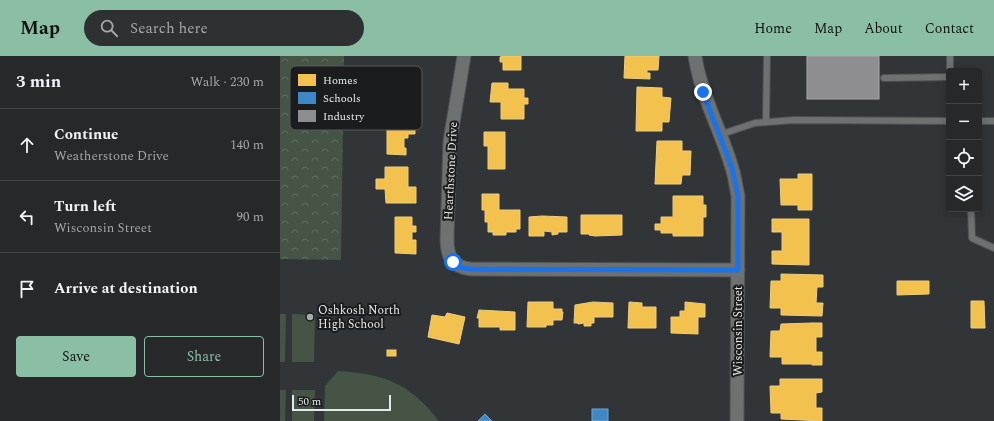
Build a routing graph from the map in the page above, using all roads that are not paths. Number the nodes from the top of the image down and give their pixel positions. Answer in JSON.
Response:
{"nodes":[{"id":1,"x":464,"y":56,"type":"edge"},
{"id":2,"x":695,"y":56,"type":"edge"},
{"id":3,"x":767,"y":56,"type":"edge"},
{"id":4,"x":950,"y":56,"type":"edge"},
{"id":5,"x":950,"y":68,"type":"edge"},
{"id":6,"x":946,"y":77,"type":"edge"},
{"id":7,"x":884,"y":78,"type":"dead end"},
{"id":8,"x":946,"y":121,"type":"edge"},
{"id":9,"x":982,"y":121,"type":"edge"},
{"id":10,"x":994,"y":121,"type":"edge"},
{"id":11,"x":766,"y":122,"type":"junction"},
{"id":12,"x":719,"y":135,"type":"junction"},
{"id":13,"x":971,"y":212,"type":"edge"},
{"id":14,"x":994,"y":248,"type":"edge"},
{"id":15,"x":738,"y":270,"type":"junction"},
{"id":16,"x":737,"y":421,"type":"edge"}],
"edges":[{"from":1,"to":15,"type":"street","name":"Hearthstone Drive"},
{"from":2,"to":12,"type":"street","name":"Wisconsin Street"},
{"from":3,"to":11,"type":"lane"},
{"from":4,"to":5,"type":"lane"},
{"from":6,"to":7,"type":"lane"},
{"from":8,"to":11,"type":"lane"},
{"from":9,"to":10,"type":"lane"},
{"from":11,"to":12,"type":"lane"},
{"from":12,"to":15,"type":"street","name":"Wisconsin Street"},
{"from":13,"to":14,"type":"lane"},
{"from":15,"to":16,"type":"street","name":"Wisconsin Street"}]}
